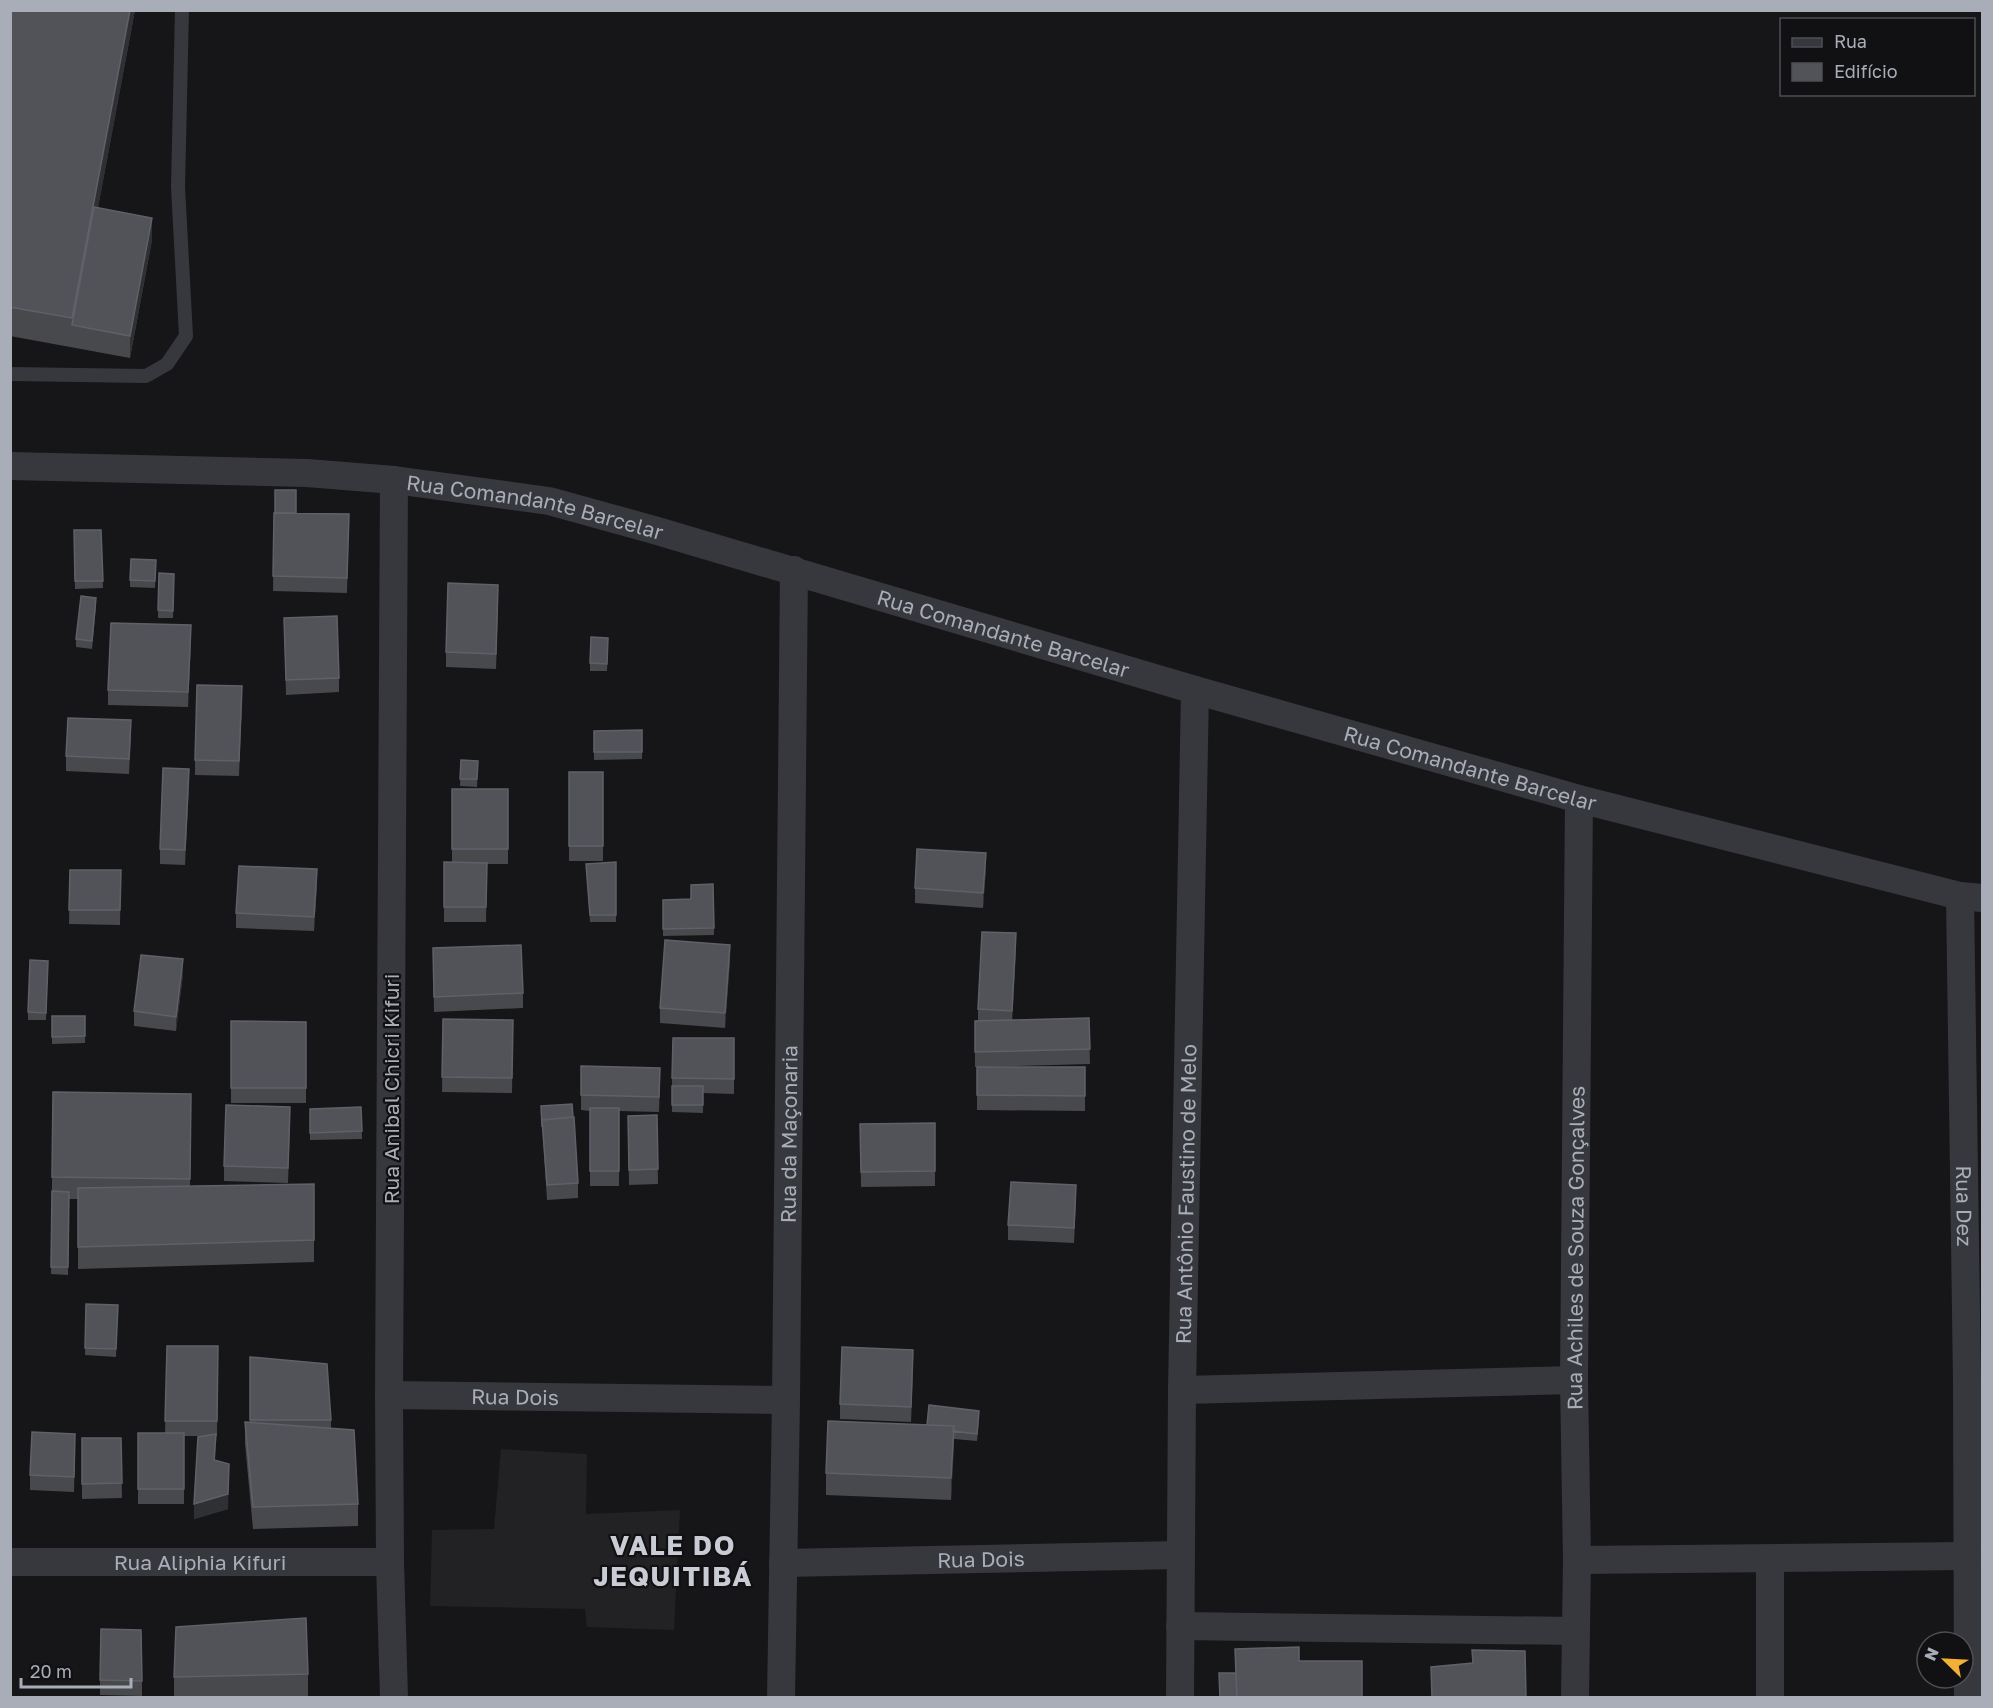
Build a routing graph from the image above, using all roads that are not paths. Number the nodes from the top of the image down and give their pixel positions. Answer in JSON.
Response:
{"nodes":[{"id":1,"x":182,"y":10,"type":"edge"},
{"id":2,"x":10,"y":374,"type":"edge"},
{"id":3,"x":10,"y":466,"type":"edge"},
{"id":4,"x":394,"y":480,"type":"junction"},
{"id":5,"x":794,"y":570,"type":"junction"},
{"id":6,"x":1195,"y":690,"type":"junction"},
{"id":7,"x":1579,"y":799,"type":"junction"},
{"id":8,"x":1971,"y":897,"type":"edge"},
{"id":9,"x":1574,"y":1380,"type":"junction"},
{"id":10,"x":1975,"y":1381,"type":"edge"},
{"id":11,"x":1182,"y":1389,"type":"junction"},
{"id":12,"x":389,"y":1395,"type":"junction"},
{"id":13,"x":786,"y":1400,"type":"junction"},
{"id":14,"x":1972,"y":1539,"type":"edge"},
{"id":15,"x":1180,"y":1555,"type":"junction"},
{"id":16,"x":1770,"y":1559,"type":"junction"},
{"id":17,"x":1576,"y":1560,"type":"junction"},
{"id":18,"x":10,"y":1562,"type":"edge"},
{"id":19,"x":390,"y":1562,"type":"junction"},
{"id":20,"x":783,"y":1563,"type":"junction"},
{"id":21,"x":1180,"y":1626,"type":"junction"},
{"id":22,"x":1574,"y":1631,"type":"junction"},
{"id":23,"x":394,"y":1698,"type":"edge"},
{"id":24,"x":781,"y":1698,"type":"edge"},
{"id":25,"x":1180,"y":1698,"type":"edge"},
{"id":26,"x":1575,"y":1698,"type":"edge"},
{"id":27,"x":1770,"y":1698,"type":"edge"},
{"id":28,"x":1968,"y":1698,"type":"edge"}],
"edges":[{"from":1,"to":2,"type":"lane"},
{"from":3,"to":4,"type":"street","name":"Rua Comandante Barcelar"},
{"from":4,"to":5,"type":"street","name":"Rua Comandante Barcelar"},
{"from":4,"to":12,"type":"street","name":"Rua Anibal Chicri Kifuri"},
{"from":5,"to":6,"type":"street","name":"Rua Comandante Barcelar"},
{"from":5,"to":13,"type":"street","name":"Rua da Maçonaria"},
{"from":6,"to":7,"type":"street","name":"Rua Comandante Barcelar"},
{"from":6,"to":11,"type":"street","name":"Rua Antônio Faustino de Melo"},
{"from":7,"to":8,"type":"street","name":"Rua Comandante Barcelar"},
{"from":7,"to":9,"type":"street","name":"Rua Achiles de Souza Gonçalves"},
{"from":8,"to":10,"type":"street","name":"Rua Dez"},
{"from":9,"to":11,"type":"street"},
{"from":9,"to":17,"type":"street","name":"Rua Achiles de Souza Gonçalves"},
{"from":10,"to":14,"type":"street","name":"Rua Dez"},
{"from":11,"to":15,"type":"street","name":"Rua Antônio Faustino de Melo"},
{"from":12,"to":13,"type":"street","name":"Rua Dois"},
{"from":12,"to":19,"type":"street","name":"Rua Anibal Chicri Kifuri"},
{"from":13,"to":20,"type":"street","name":"Rua da Maçonaria"},
{"from":14,"to":16,"type":"street"},
{"from":14,"to":28,"type":"street","name":"Rua Dez"},
{"from":15,"to":20,"type":"street","name":"Rua Dois"},
{"from":15,"to":21,"type":"street","name":"Rua Antônio Faustino de Melo"},
{"from":16,"to":17,"type":"street"},
{"from":16,"to":27,"type":"street"},
{"from":17,"to":22,"type":"street","name":"Rua Achiles de Souza Gonçalves"},
{"from":18,"to":19,"type":"street","name":"Rua Aliphia Kifuri"},
{"from":19,"to":23,"type":"street","name":"Rua Anibal Chicri Kifuri"},
{"from":20,"to":24,"type":"street","name":"Rua da Maçonaria"},
{"from":21,"to":22,"type":"street"},
{"from":21,"to":25,"type":"street","name":"Rua Antônio Faustino de Melo"},
{"from":22,"to":26,"type":"street","name":"Rua Achiles de Souza Gonçalves"}]}
